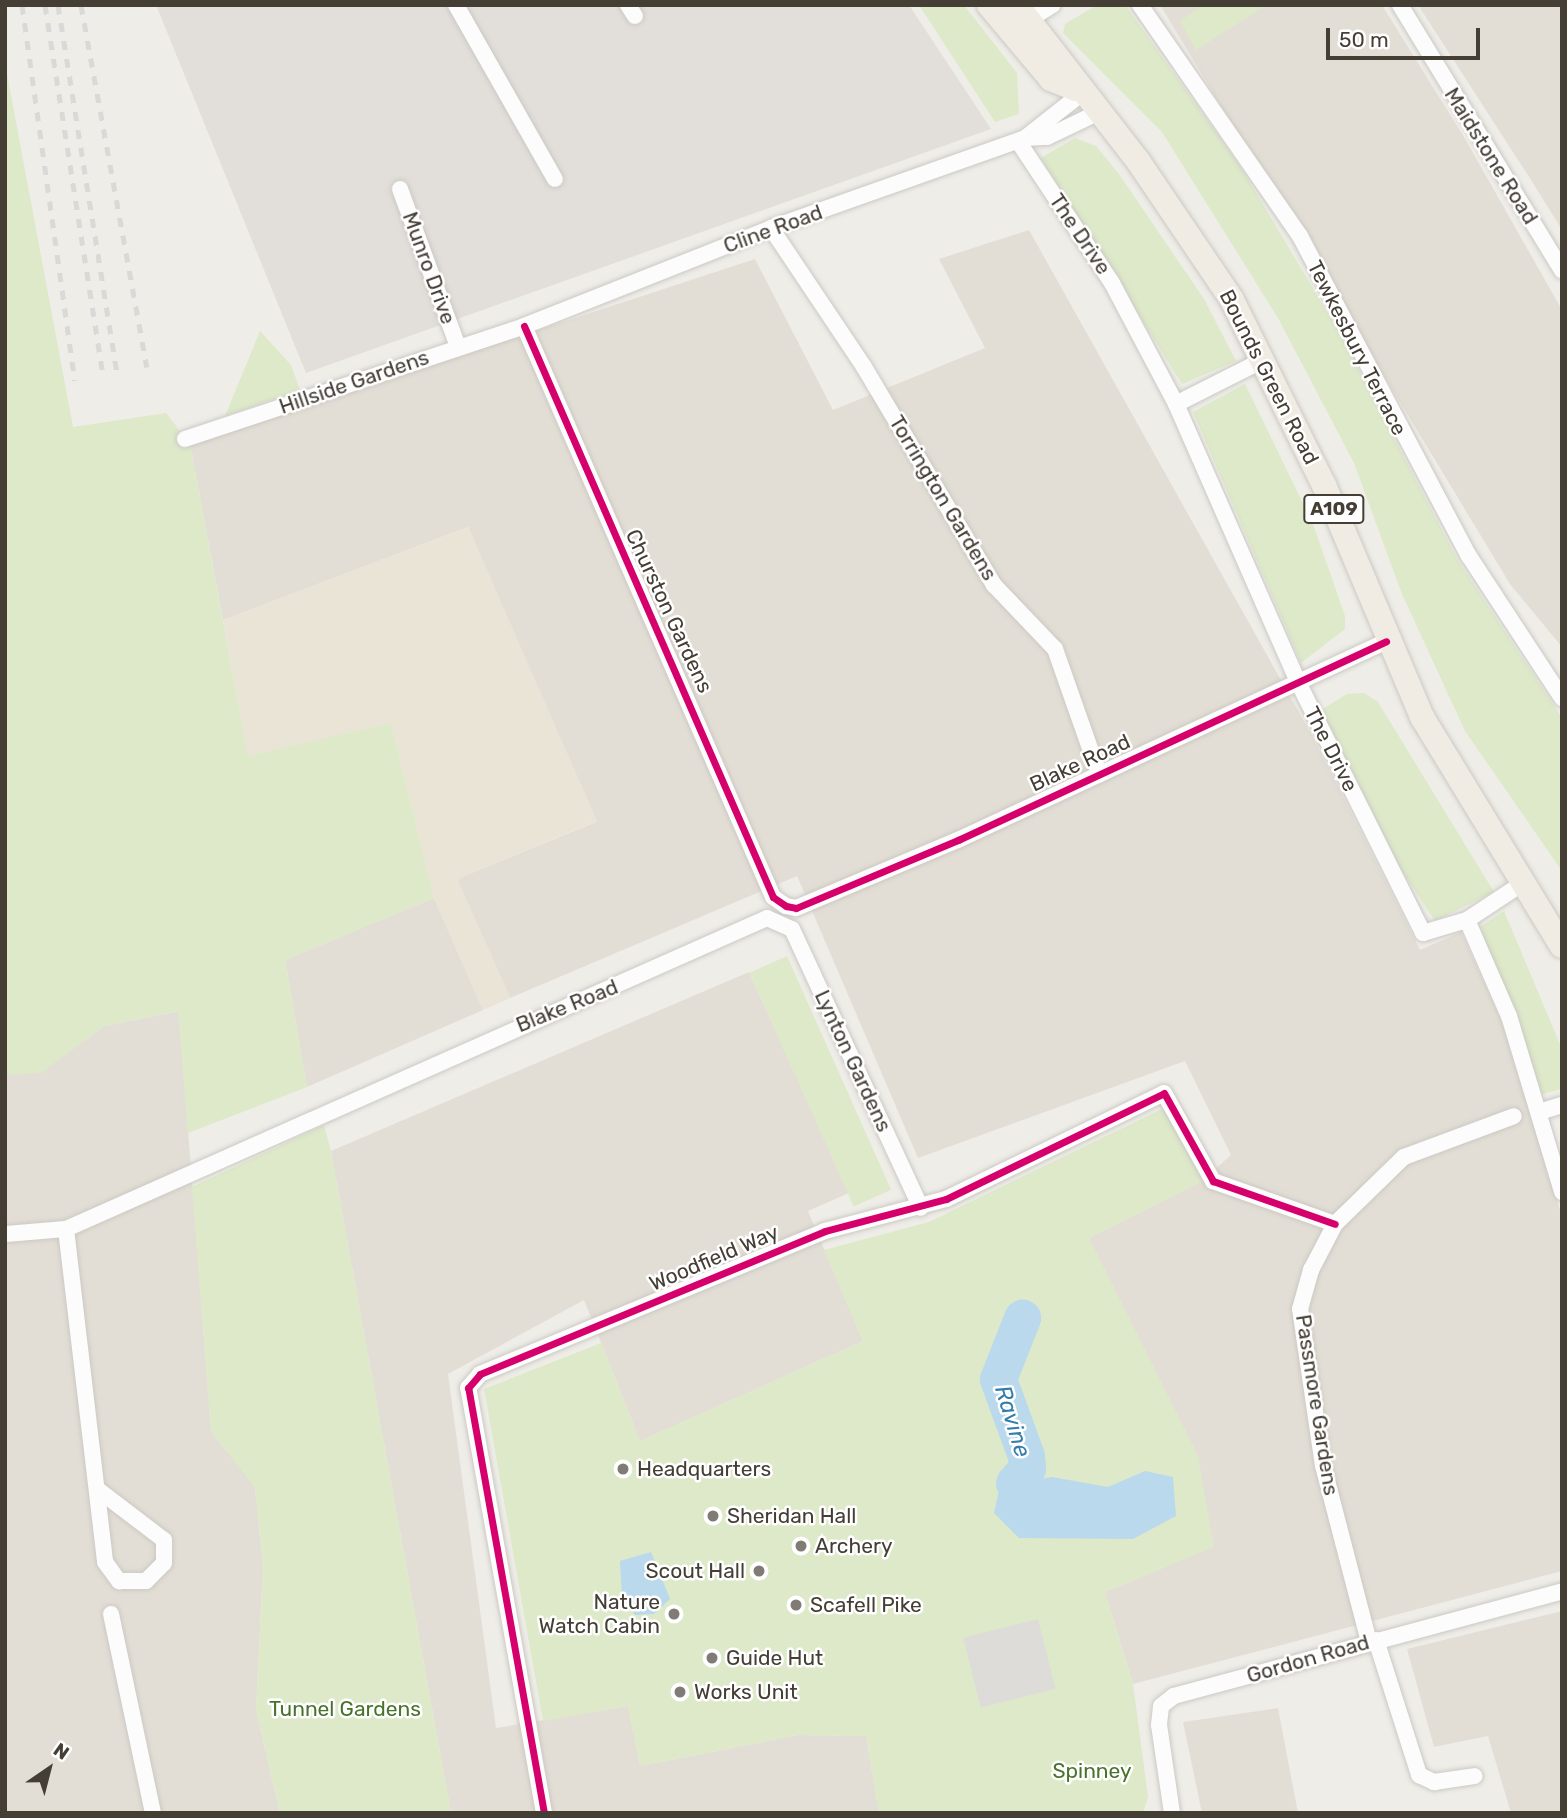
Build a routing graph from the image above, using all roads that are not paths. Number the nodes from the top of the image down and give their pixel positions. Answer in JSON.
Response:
{"nodes":[{"id":1,"x":456,"y":5,"type":"edge"},
{"id":2,"x":989,"y":5,"type":"edge"},
{"id":3,"x":1053,"y":5,"type":"edge"},
{"id":4,"x":1140,"y":5,"type":"edge"},
{"id":5,"x":1399,"y":5,"type":"edge"},
{"id":6,"x":1019,"y":19,"type":"edge"},
{"id":7,"x":1078,"y":91,"type":"junction"},
{"id":8,"x":1097,"y":113,"type":"junction"},
{"id":9,"x":1022,"y":140,"type":"junction"},
{"id":10,"x":555,"y":179,"type":"dead end"},
{"id":11,"x":400,"y":188,"type":"dead end"},
{"id":12,"x":771,"y":228,"type":"junction"},
{"id":13,"x":1562,"y":270,"type":"edge"},
{"id":14,"x":524,"y":326,"type":"junction"},
{"id":15,"x":458,"y":347,"type":"junction"},
{"id":16,"x":1263,"y":360,"type":"junction"},
{"id":17,"x":1176,"y":404,"type":"junction"},
{"id":18,"x":185,"y":439,"type":"dead end"},
{"id":19,"x":1386,"y":641,"type":"junction"},
{"id":20,"x":1296,"y":678,"type":"junction"},
{"id":21,"x":1562,"y":698,"type":"edge"},
{"id":22,"x":1099,"y":774,"type":"junction"},
{"id":23,"x":1526,"y":880,"type":"junction"},
{"id":24,"x":782,"y":913,"type":"junction"},
{"id":25,"x":1468,"y":920,"type":"junction"},
{"id":26,"x":1562,"y":946,"type":"edge"},
{"id":27,"x":1562,"y":1105,"type":"edge"},
{"id":28,"x":1539,"y":1112,"type":"junction"},
{"id":29,"x":1514,"y":1116,"type":"dead end"},
{"id":30,"x":1562,"y":1192,"type":"edge"},
{"id":31,"x":921,"y":1208,"type":"junction"},
{"id":32,"x":1335,"y":1224,"type":"junction"},
{"id":33,"x":66,"y":1230,"type":"junction"},
{"id":34,"x":5,"y":1234,"type":"edge"},
{"id":35,"x":97,"y":1489,"type":"junction"},
{"id":36,"x":1562,"y":1591,"type":"edge"},
{"id":37,"x":111,"y":1614,"type":"dead end"},
{"id":38,"x":1373,"y":1641,"type":"junction"},
{"id":39,"x":1475,"y":1776,"type":"dead end"},
{"id":40,"x":153,"y":1813,"type":"edge"},
{"id":41,"x":544,"y":1813,"type":"edge"},
{"id":42,"x":1172,"y":1813,"type":"edge"}],
"edges":[{"from":1,"to":10,"type":"street"},
{"from":2,"to":6,"type":"main road","name":"Bounds Green Road","number":"A109"},
{"from":3,"to":6,"type":"street"},
{"from":4,"to":21,"type":"street","name":"Tewkesbury Terrace"},
{"from":5,"to":13,"type":"street","name":"Maidstone Road"},
{"from":6,"to":7,"type":"main road","name":"Bounds Green Road","number":"A109"},
{"from":7,"to":8,"type":"main road","name":"Bounds Green Road","number":"A109"},
{"from":7,"to":9,"type":"street","name":"Cline Road"},
{"from":8,"to":9,"type":"street","name":"Cline Road"},
{"from":8,"to":16,"type":"main road","name":"Bounds Green Road","number":"A109"},
{"from":9,"to":12,"type":"street","name":"Cline Road"},
{"from":9,"to":17,"type":"street","name":"The Drive"},
{"from":11,"to":15,"type":"street","name":"Munro Drive"},
{"from":12,"to":14,"type":"street","name":"Cline Road"},
{"from":12,"to":22,"type":"street","name":"Torrington Gardens"},
{"from":14,"to":15,"type":"street","name":"Hillside Gardens"},
{"from":14,"to":24,"type":"street","name":"Churston Gardens"},
{"from":15,"to":18,"type":"street","name":"Hillside Gardens"},
{"from":16,"to":17,"type":"street"},
{"from":16,"to":19,"type":"main road","name":"Bounds Green Road","number":"A109"},
{"from":17,"to":20,"type":"street","name":"The Drive"},
{"from":19,"to":20,"type":"street","name":"Blake Road"},
{"from":19,"to":23,"type":"main road","name":"Bounds Green Road","number":"A109"},
{"from":20,"to":22,"type":"street","name":"Blake Road"},
{"from":20,"to":25,"type":"street","name":"The Drive"},
{"from":22,"to":24,"type":"street","name":"Blake Road"},
{"from":23,"to":25,"type":"street","name":"The Drive"},
{"from":23,"to":26,"type":"main road","name":"Bounds Green Road","number":"A109"},
{"from":24,"to":31,"type":"street","name":"Lynton Gardens"},
{"from":24,"to":33,"type":"street","name":"Blake Road"},
{"from":25,"to":28,"type":"street"},
{"from":27,"to":28,"type":"street"},
{"from":28,"to":30,"type":"street"},
{"from":29,"to":32,"type":"street","name":"Passmore Gardens"},
{"from":31,"to":32,"type":"street","name":"Woodfield Way"},
{"from":31,"to":41,"type":"street","name":"Woodfield Way"},
{"from":32,"to":38,"type":"street","name":"Passmore Gardens"},
{"from":33,"to":34,"type":"street","name":"Blake Road"},
{"from":33,"to":35,"type":"street"},
{"from":35,"to":35,"type":"street"},
{"from":36,"to":38,"type":"street","name":"Gordon Road"},
{"from":37,"to":40,"type":"street"},
{"from":38,"to":39,"type":"street","name":"Passmore Gardens"},
{"from":38,"to":42,"type":"street","name":"Gordon Road"}]}
